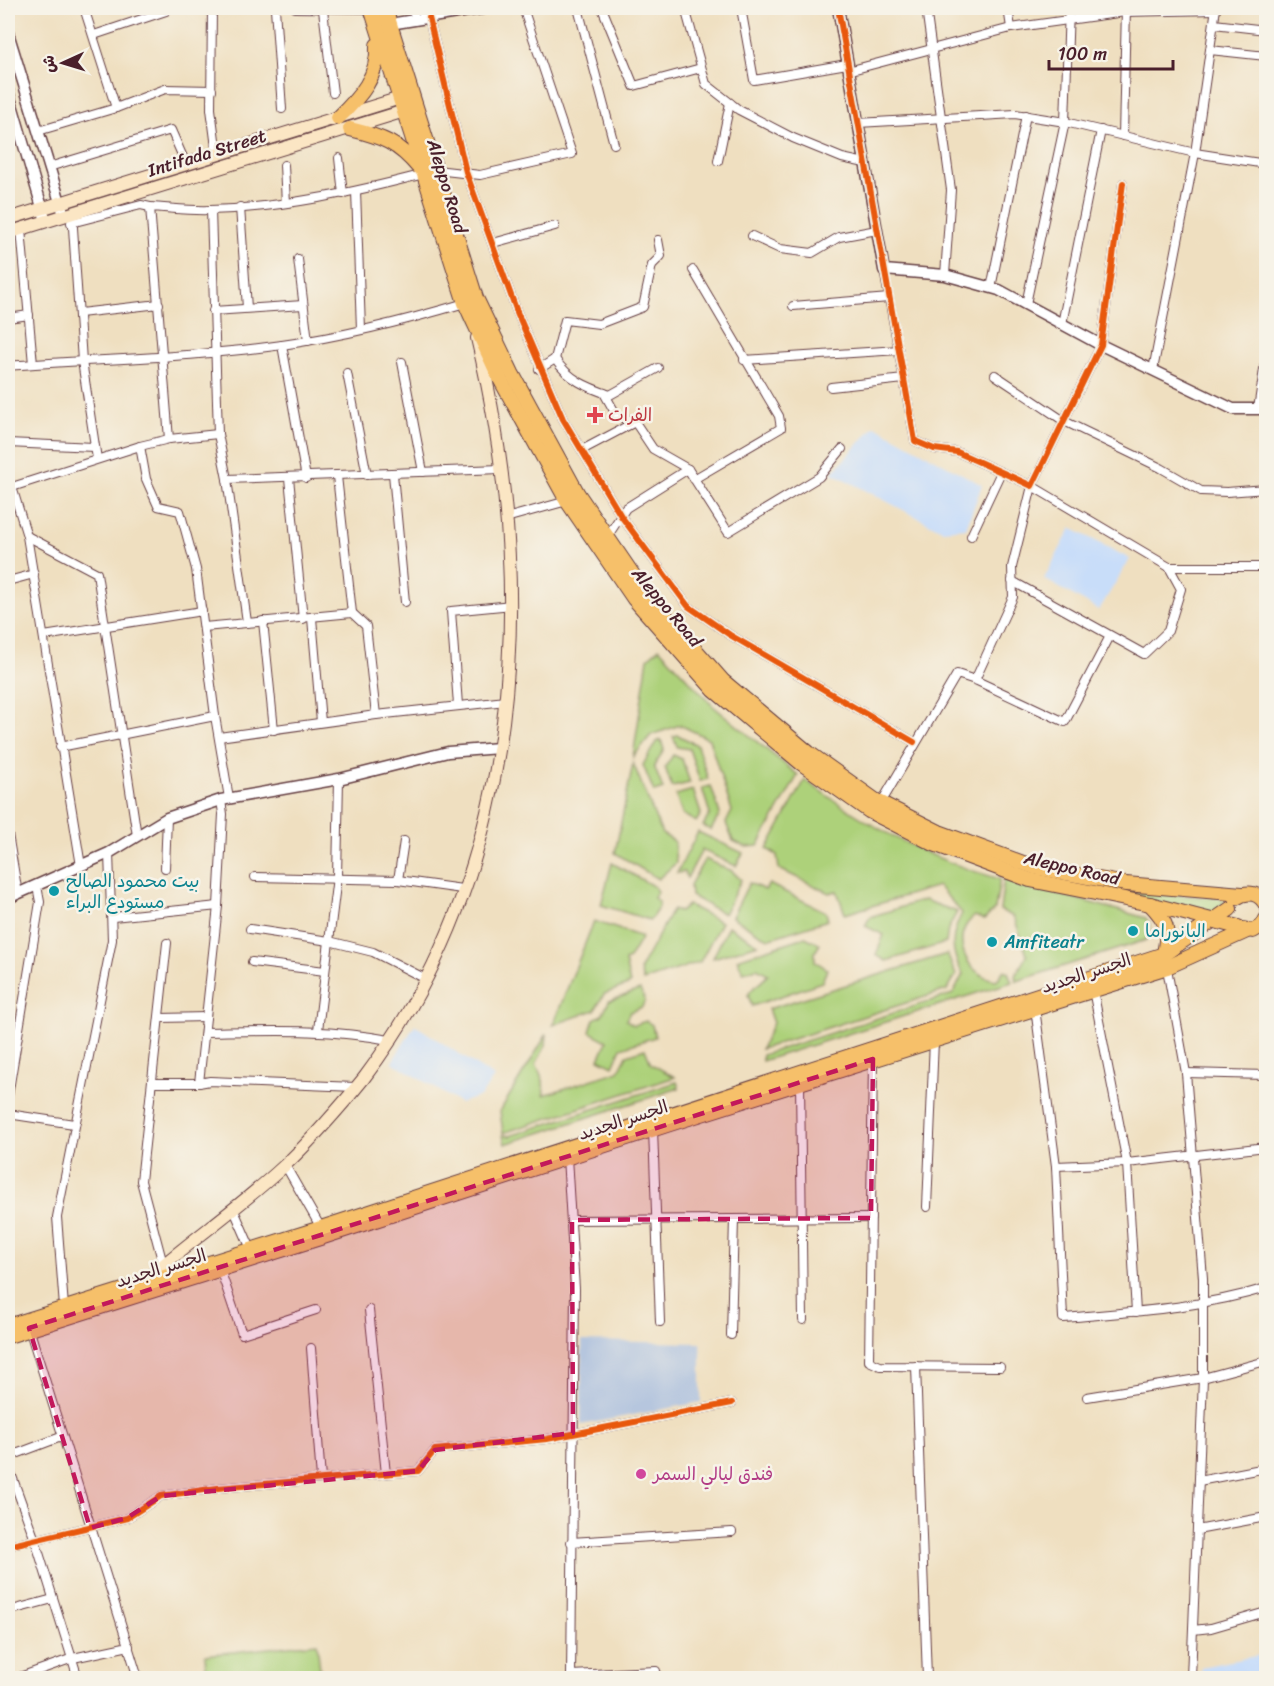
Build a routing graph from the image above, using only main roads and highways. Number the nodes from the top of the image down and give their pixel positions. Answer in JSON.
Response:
{"nodes":[{"id":1,"x":376,"y":8,"type":"edge"},
{"id":2,"x":376,"y":28,"type":"junction"},
{"id":3,"x":409,"y":102,"type":"junction"},
{"id":4,"x":338,"y":118,"type":"junction"},
{"id":5,"x":350,"y":129,"type":"junction"},
{"id":6,"x":430,"y":172,"type":"junction"},
{"id":7,"x":67,"y":214,"type":"junction"},
{"id":8,"x":44,"y":215,"type":"junction"},
{"id":9,"x":8,"y":219,"type":"edge"},
{"id":10,"x":8,"y":233,"type":"edge"},
{"id":11,"x":473,"y":323,"type":"junction"},
{"id":12,"x":1242,"y":894,"type":"junction"},
{"id":13,"x":1265,"y":900,"type":"edge"},
{"id":14,"x":1150,"y":904,"type":"junction"},
{"id":15,"x":1230,"y":909,"type":"junction"},
{"id":16,"x":1216,"y":920,"type":"junction"},
{"id":17,"x":1265,"y":923,"type":"edge"},
{"id":18,"x":1242,"y":929,"type":"junction"},
{"id":19,"x":1165,"y":960,"type":"junction"},
{"id":20,"x":142,"y":1282,"type":"junction"},
{"id":21,"x":8,"y":1326,"type":"edge"},
{"id":22,"x":8,"y":1336,"type":"edge"}],
"edges":[{"from":1,"to":2,"type":"main road","name":"Aleppo Road"},
{"from":1,"to":3,"type":"main road","name":"Aleppo Road"},
{"from":2,"to":3,"type":"main road","name":"Aleppo Road"},
{"from":2,"to":4,"type":"main road"},
{"from":3,"to":4,"type":"main road","name":"Intifada Street"},
{"from":3,"to":5,"type":"main road","name":"Intifada Street"},
{"from":3,"to":6,"type":"main road","name":"Aleppo Road"},
{"from":4,"to":7,"type":"main road","name":"Intifada Street"},
{"from":5,"to":6,"type":"main road"},
{"from":5,"to":7,"type":"main road","name":"Intifada Street"},
{"from":6,"to":11,"type":"main road","name":"Aleppo Road"},
{"from":6,"to":12,"type":"main road","name":"Aleppo Road"},
{"from":7,"to":8,"type":"main road","name":"Intifada Street"},
{"from":8,"to":9,"type":"main road","name":"Intifada Street"},
{"from":8,"to":10,"type":"main road","name":"Intifada Street"},
{"from":11,"to":14,"type":"main road","name":"Aleppo Road"},
{"from":11,"to":20,"type":"main road"},
{"from":12,"to":13,"type":"main road","name":"Aleppo Road"},
{"from":12,"to":15,"type":"main road","name":"الجسر الجديد"},
{"from":14,"to":16,"type":"main road","name":"Aleppo Road"},
{"from":14,"to":19,"type":"main road"},
{"from":15,"to":16,"type":"main road","name":"الجسر الجديد"},
{"from":15,"to":18,"type":"main road"},
{"from":16,"to":18,"type":"main road","name":"Aleppo Road"},
{"from":16,"to":19,"type":"main road","name":"الجسر الجديد"},
{"from":17,"to":18,"type":"main road","name":"الجسر الجديد"},
{"from":18,"to":19,"type":"main road","name":"الجسر الجديد"},
{"from":19,"to":20,"type":"main road","name":"الجسر الجديد"},
{"from":19,"to":22,"type":"main road","name":"الجسر الجديد"},
{"from":20,"to":21,"type":"main road","name":"الجسر الجديد"}]}
